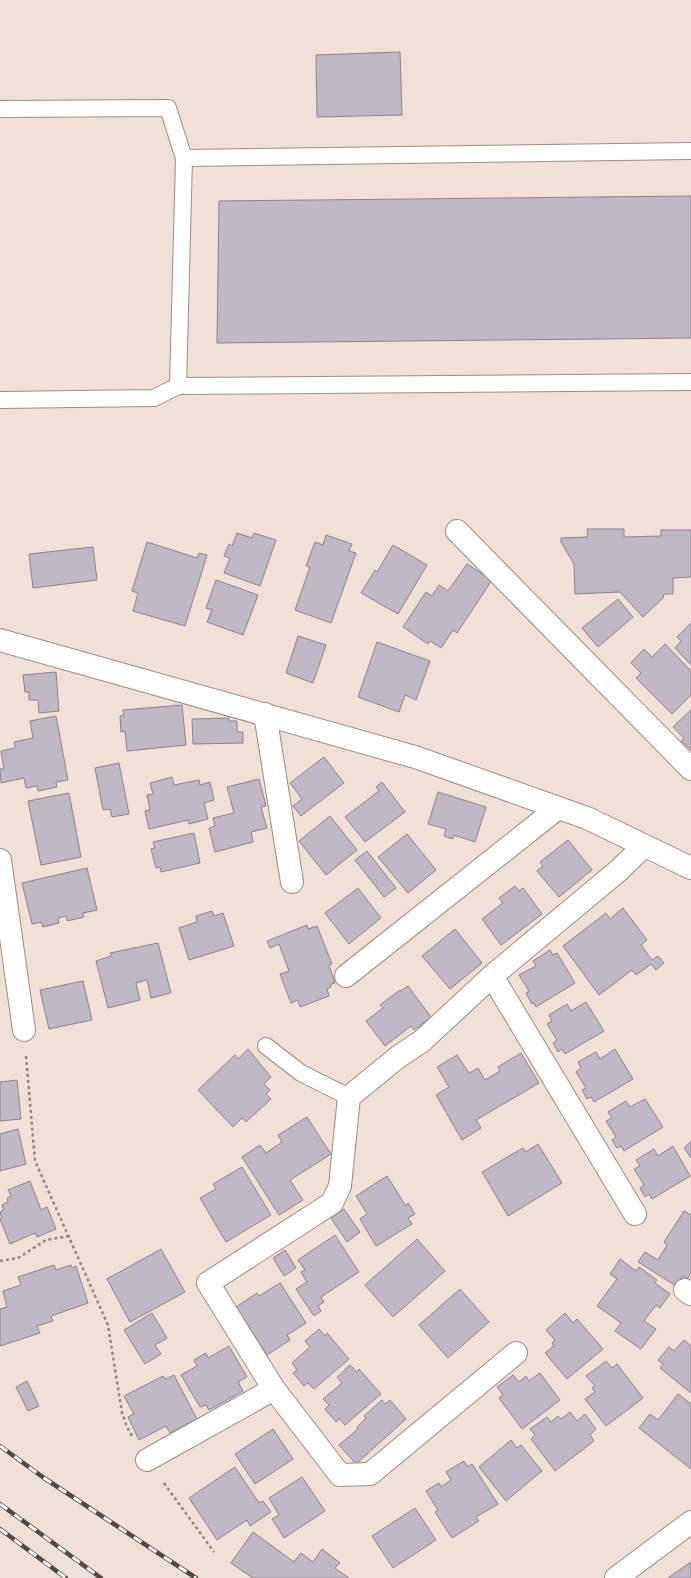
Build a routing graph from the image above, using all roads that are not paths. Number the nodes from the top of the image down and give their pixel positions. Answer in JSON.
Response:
{"nodes":[{"id":1,"x":0,"y":109,"type":"edge"},
{"id":2,"x":691,"y":151,"type":"edge"},
{"id":3,"x":184,"y":158,"type":"junction"},
{"id":4,"x":691,"y":382,"type":"edge"},
{"id":5,"x":178,"y":386,"type":"junction"},
{"id":6,"x":0,"y":400,"type":"edge"},
{"id":7,"x":457,"y":531,"type":"dead end"},
{"id":8,"x":0,"y":640,"type":"edge"},
{"id":9,"x":265,"y":714,"type":"junction"},
{"id":10,"x":691,"y":770,"type":"edge"},
{"id":11,"x":558,"y":808,"type":"junction"},
{"id":12,"x":644,"y":846,"type":"junction"},
{"id":13,"x":0,"y":860,"type":"edge"},
{"id":14,"x":691,"y":868,"type":"edge"},
{"id":15,"x":292,"y":882,"type":"dead end"},
{"id":16,"x":346,"y":976,"type":"dead end"},
{"id":17,"x":492,"y":976,"type":"junction"},
{"id":18,"x":24,"y":1030,"type":"road end"},
{"id":19,"x":266,"y":1046,"type":"dead end"},
{"id":20,"x":349,"y":1097,"type":"junction"},
{"id":21,"x":635,"y":1214,"type":"dead end"},
{"id":22,"x":516,"y":1352,"type":"dead end"},
{"id":23,"x":274,"y":1389,"type":"junction"},
{"id":24,"x":148,"y":1460,"type":"road end"},
{"id":25,"x":691,"y":1522,"type":"edge"},
{"id":26,"x":616,"y":1578,"type":"edge"}],
"edges":[{"from":1,"to":3,"type":"lane"},
{"from":2,"to":3,"type":"lane"},
{"from":3,"to":5,"type":"lane"},
{"from":4,"to":5,"type":"lane"},
{"from":5,"to":6,"type":"lane"},
{"from":7,"to":10,"type":"street"},
{"from":8,"to":9,"type":"street"},
{"from":9,"to":11,"type":"street"},
{"from":9,"to":15,"type":"street"},
{"from":11,"to":12,"type":"street"},
{"from":11,"to":16,"type":"street"},
{"from":12,"to":14,"type":"street"},
{"from":12,"to":17,"type":"street"},
{"from":13,"to":18,"type":"street"},
{"from":17,"to":20,"type":"street"},
{"from":17,"to":21,"type":"street"},
{"from":19,"to":20,"type":"lane"},
{"from":20,"to":23,"type":"street"},
{"from":22,"to":23,"type":"street"},
{"from":23,"to":24,"type":"street"},
{"from":25,"to":26,"type":"street"}]}
